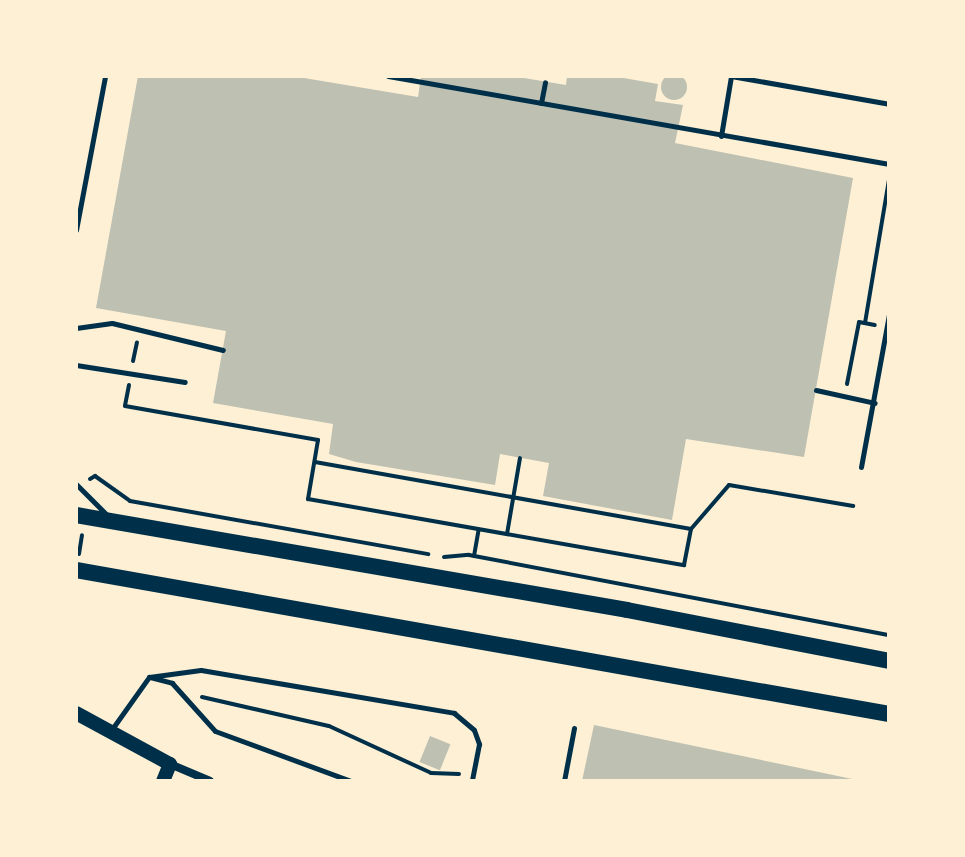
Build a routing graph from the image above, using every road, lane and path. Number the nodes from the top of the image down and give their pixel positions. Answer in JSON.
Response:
{"nodes":[{"id":1,"x":105,"y":76,"type":"edge"},
{"id":2,"x":388,"y":76,"type":"edge"},
{"id":3,"x":731,"y":76,"type":"edge"},
{"id":4,"x":545,"y":82,"type":"dead end"},
{"id":5,"x":541,"y":103,"type":"junction"},
{"id":6,"x":889,"y":104,"type":"edge"},
{"id":7,"x":721,"y":136,"type":"junction"},
{"id":8,"x":889,"y":164,"type":"edge"},
{"id":9,"x":889,"y":180,"type":"edge"},
{"id":10,"x":77,"y":213,"type":"edge"},
{"id":11,"x":76,"y":230,"type":"edge"},
{"id":12,"x":889,"y":315,"type":"edge"},
{"id":13,"x":865,"y":323,"type":"junction"},
{"id":14,"x":887,"y":327,"type":"junction"},
{"id":15,"x":76,"y":328,"type":"edge"},
{"id":16,"x":139,"y":328,"type":"junction"},
{"id":17,"x":223,"y":350,"type":"dead end"},
{"id":18,"x":76,"y":365,"type":"edge"},
{"id":19,"x":131,"y":374,"type":"junction"},
{"id":20,"x":185,"y":382,"type":"dead end"},
{"id":21,"x":816,"y":390,"type":"dead end"},
{"id":22,"x":845,"y":396,"type":"junction"},
{"id":23,"x":875,"y":403,"type":"junction"},
{"id":24,"x":520,"y":458,"type":"dead end"},
{"id":25,"x":315,"y":462,"type":"junction"},
{"id":26,"x":861,"y":467,"type":"dead end"},
{"id":27,"x":86,"y":480,"type":"dead end"},
{"id":28,"x":76,"y":484,"type":"edge"},
{"id":29,"x":513,"y":497,"type":"junction"},
{"id":30,"x":853,"y":506,"type":"dead end"},
{"id":31,"x":76,"y":515,"type":"edge"},
{"id":32,"x":121,"y":523,"type":"junction"},
{"id":33,"x":479,"y":529,"type":"junction"},
{"id":34,"x":691,"y":529,"type":"junction"},
{"id":35,"x":507,"y":534,"type":"junction"},
{"id":36,"x":474,"y":556,"type":"junction"},
{"id":37,"x":76,"y":570,"type":"edge"},
{"id":38,"x":889,"y":635,"type":"edge"},
{"id":39,"x":889,"y":661,"type":"edge"},
{"id":40,"x":185,"y":670,"type":"junction"},
{"id":41,"x":149,"y":677,"type":"junction"},
{"id":42,"x":76,"y":713,"type":"edge"},
{"id":43,"x":889,"y":714,"type":"edge"},
{"id":44,"x":574,"y":728,"type":"dead end"},
{"id":45,"x":110,"y":732,"type":"junction"},
{"id":46,"x":170,"y":764,"type":"junction"},
{"id":47,"x":472,"y":780,"type":"edge"},
{"id":48,"x":163,"y":781,"type":"edge"},
{"id":49,"x":210,"y":781,"type":"edge"},
{"id":50,"x":351,"y":781,"type":"edge"},
{"id":51,"x":564,"y":781,"type":"edge"}],
"edges":[{"from":1,"to":10,"type":"lane"},
{"from":2,"to":5,"type":"lane"},
{"from":3,"to":6,"type":"lane"},
{"from":3,"to":7,"type":"lane"},
{"from":4,"to":5,"type":"lane"},
{"from":5,"to":7,"type":"lane"},
{"from":7,"to":8,"type":"lane"},
{"from":9,"to":13,"type":"path"},
{"from":10,"to":11,"type":"lane"},
{"from":12,"to":14,"type":"lane"},
{"from":13,"to":14,"type":"path"},
{"from":13,"to":22,"type":"path"},
{"from":14,"to":23,"type":"lane"},
{"from":15,"to":16,"type":"lane"},
{"from":16,"to":17,"type":"lane"},
{"from":16,"to":19,"type":"path"},
{"from":18,"to":19,"type":"lane"},
{"from":19,"to":20,"type":"lane"},
{"from":19,"to":25,"type":"path"},
{"from":21,"to":22,"type":"lane"},
{"from":22,"to":23,"type":"lane"},
{"from":23,"to":26,"type":"lane"},
{"from":24,"to":29,"type":"path"},
{"from":25,"to":29,"type":"path"},
{"from":25,"to":33,"type":"path"},
{"from":27,"to":36,"type":"path"},
{"from":28,"to":32,"type":"lane"},
{"from":29,"to":34,"type":"path"},
{"from":29,"to":35,"type":"path"},
{"from":30,"to":34,"type":"path"},
{"from":31,"to":32,"type":"main road"},
{"from":32,"to":39,"type":"main road"},
{"from":33,"to":35,"type":"path"},
{"from":33,"to":36,"type":"path"},
{"from":34,"to":35,"type":"path"},
{"from":36,"to":38,"type":"path"},
{"from":37,"to":43,"type":"main road"},
{"from":40,"to":41,"type":"lane"},
{"from":40,"to":47,"type":"path"},
{"from":40,"to":47,"type":"lane"},
{"from":41,"to":45,"type":"lane"},
{"from":41,"to":50,"type":"lane"},
{"from":42,"to":45,"type":"street"},
{"from":44,"to":51,"type":"lane"},
{"from":45,"to":46,"type":"street"},
{"from":46,"to":48,"type":"street"},
{"from":46,"to":49,"type":"street"}]}
